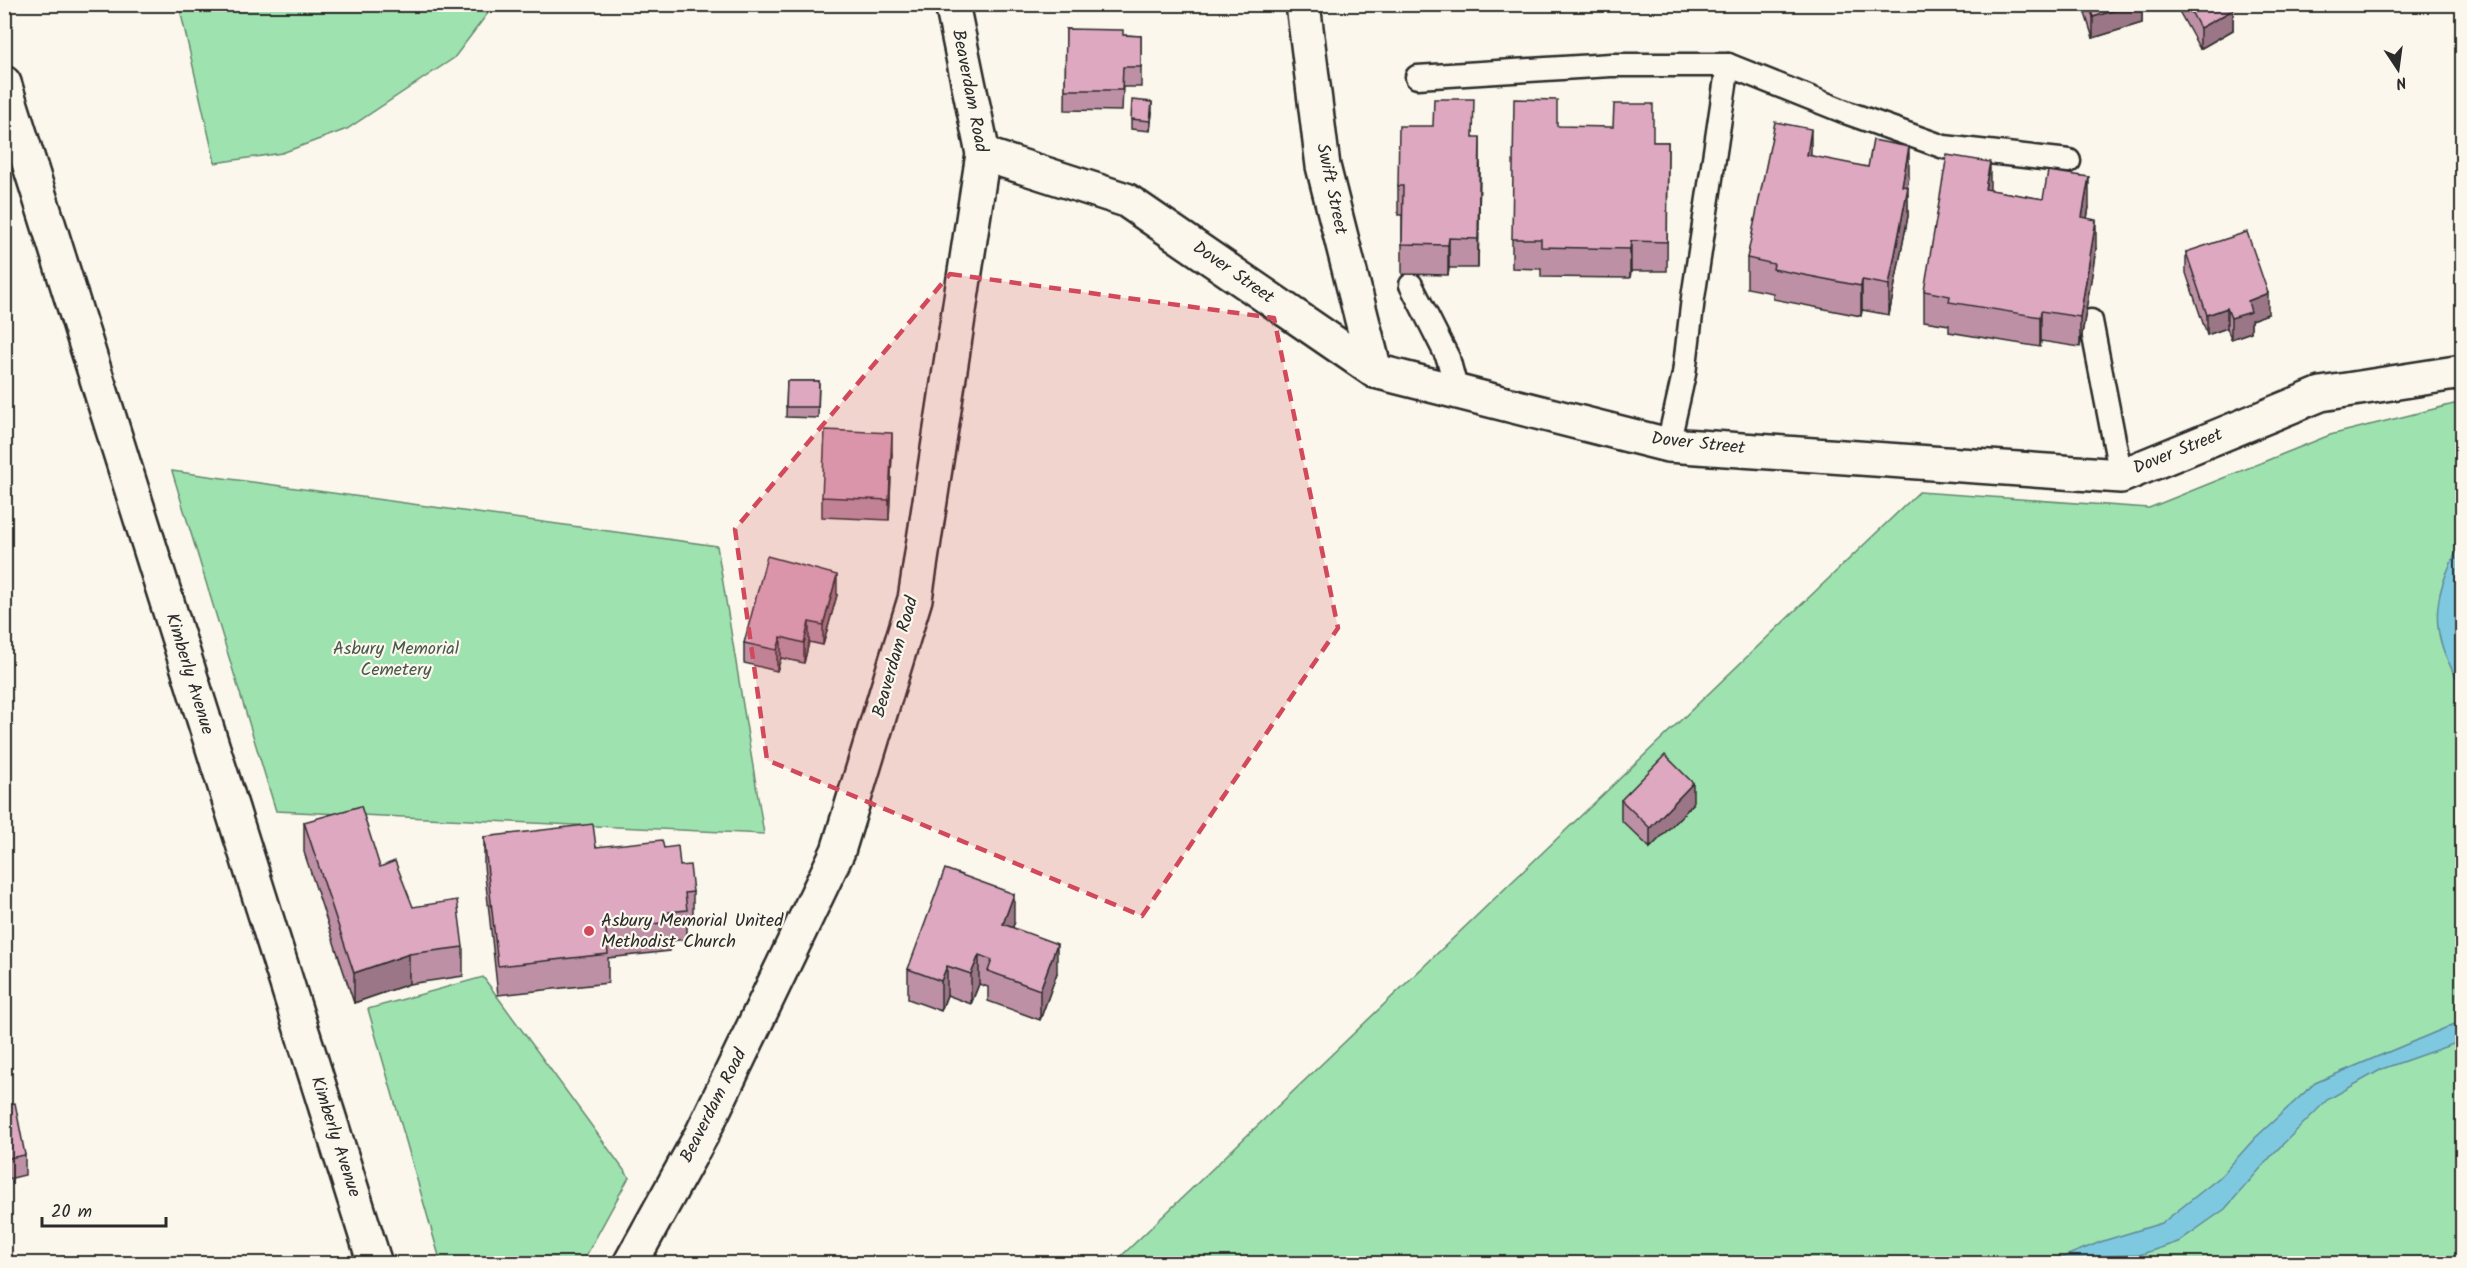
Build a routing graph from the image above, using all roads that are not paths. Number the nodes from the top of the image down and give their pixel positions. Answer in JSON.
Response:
{"nodes":[{"id":1,"x":952,"y":4,"type":"edge"},
{"id":2,"x":1303,"y":4,"type":"edge"},
{"id":3,"x":1728,"y":65,"type":"junction"},
{"id":4,"x":1417,"y":77,"type":"dead end"},
{"id":5,"x":4,"y":83,"type":"edge"},
{"id":6,"x":983,"y":154,"type":"junction"},
{"id":7,"x":2069,"y":161,"type":"dead end"},
{"id":8,"x":1411,"y":285,"type":"dead end"},
{"id":9,"x":2091,"y":321,"type":"dead end"},
{"id":10,"x":1375,"y":371,"type":"junction"},
{"id":11,"x":2463,"y":372,"type":"edge"},
{"id":12,"x":1457,"y":392,"type":"junction"},
{"id":13,"x":1668,"y":445,"type":"junction"},
{"id":14,"x":2121,"y":476,"type":"junction"},
{"id":15,"x":375,"y":1263,"type":"edge"},
{"id":16,"x":630,"y":1263,"type":"edge"}],
"edges":[{"from":1,"to":6,"type":"street","name":"Beaverdam Road"},
{"from":2,"to":10,"type":"street","name":"Swift Street"},
{"from":3,"to":4,"type":"lane"},
{"from":3,"to":7,"type":"lane"},
{"from":3,"to":13,"type":"lane"},
{"from":5,"to":15,"type":"street","name":"Kimberly Avenue"},
{"from":6,"to":10,"type":"street","name":"Dover Street"},
{"from":6,"to":16,"type":"street","name":"Beaverdam Road"},
{"from":8,"to":12,"type":"lane"},
{"from":9,"to":14,"type":"lane"},
{"from":10,"to":12,"type":"street","name":"Dover Street"},
{"from":11,"to":14,"type":"street","name":"Dover Street"},
{"from":12,"to":13,"type":"street","name":"Dover Street"},
{"from":13,"to":14,"type":"street","name":"Dover Street"}]}
